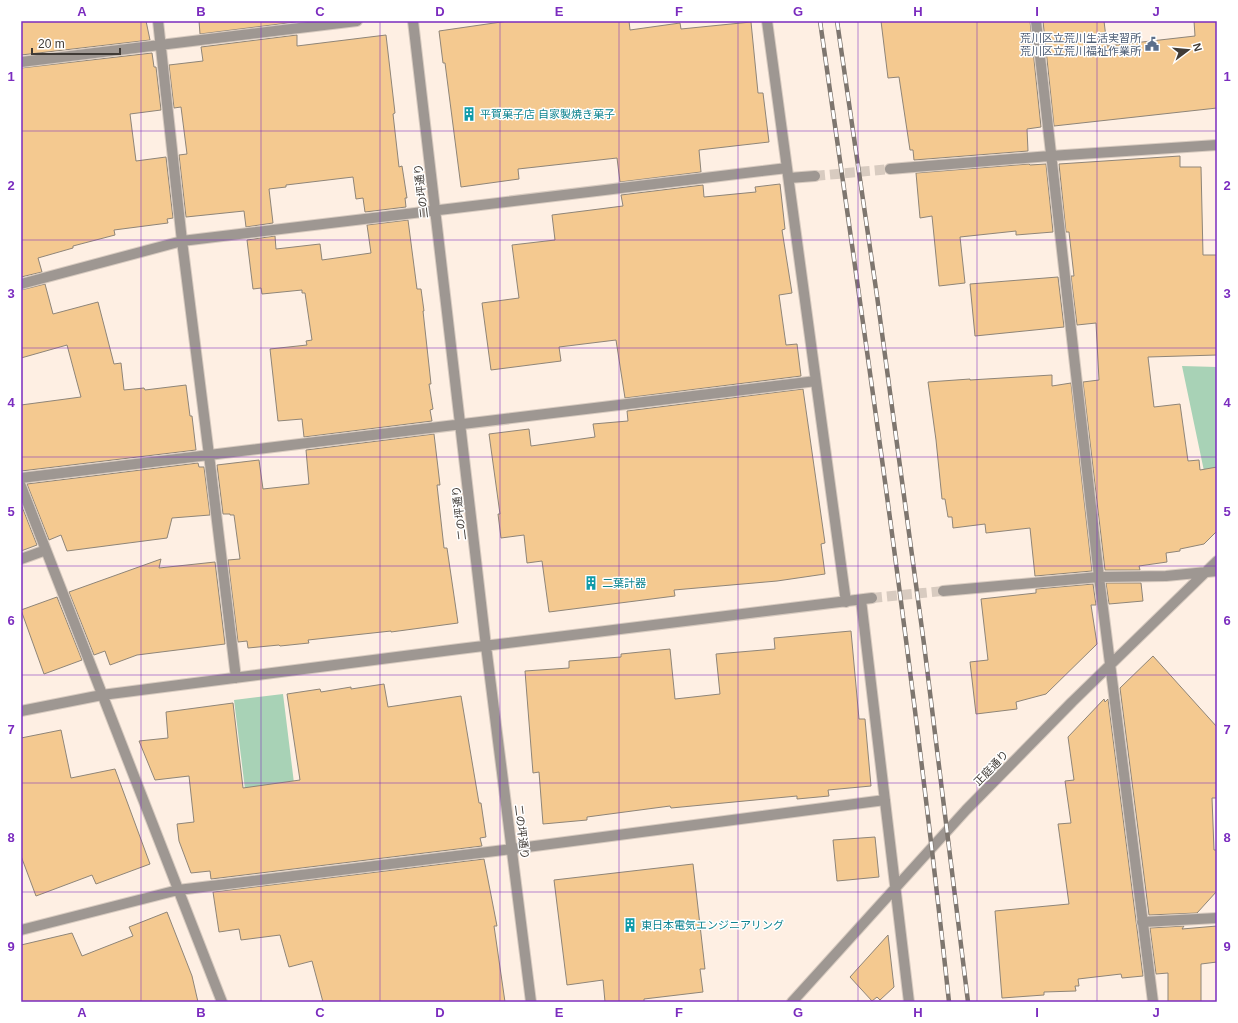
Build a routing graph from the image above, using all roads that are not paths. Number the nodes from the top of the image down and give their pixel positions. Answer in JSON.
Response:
{"nodes":[{"id":1,"x":158,"y":21,"type":"edge"},
{"id":2,"x":357,"y":21,"type":"edge"},
{"id":3,"x":413,"y":21,"type":"edge"},
{"id":4,"x":767,"y":21,"type":"edge"},
{"id":5,"x":1036,"y":21,"type":"edge"},
{"id":6,"x":161,"y":45,"type":"junction"},
{"id":7,"x":21,"y":62,"type":"edge"},
{"id":8,"x":1217,"y":145,"type":"edge"},
{"id":9,"x":1050,"y":156,"type":"junction"},
{"id":10,"x":890,"y":169,"type":"tunnel mouth"},
{"id":11,"x":788,"y":173,"type":"junction"},
{"id":12,"x":815,"y":176,"type":"tunnel mouth"},
{"id":13,"x":435,"y":209,"type":"junction"},
{"id":14,"x":182,"y":240,"type":"junction"},
{"id":15,"x":21,"y":284,"type":"edge"},
{"id":16,"x":816,"y":381,"type":"junction"},
{"id":17,"x":461,"y":424,"type":"junction"},
{"id":18,"x":209,"y":455,"type":"junction"},
{"id":19,"x":21,"y":478,"type":"edge"},
{"id":20,"x":21,"y":486,"type":"edge"},
{"id":21,"x":46,"y":550,"type":"junction"},
{"id":22,"x":21,"y":559,"type":"edge"},
{"id":23,"x":1217,"y":561,"type":"edge"},
{"id":24,"x":1206,"y":571,"type":"junction"},
{"id":25,"x":1217,"y":571,"type":"edge"},
{"id":26,"x":1099,"y":577,"type":"junction"},
{"id":27,"x":943,"y":591,"type":"tunnel mouth"},
{"id":28,"x":846,"y":602,"type":"junction"},
{"id":29,"x":486,"y":646,"type":"junction"},
{"id":30,"x":1109,"y":666,"type":"junction"},
{"id":31,"x":236,"y":678,"type":"junction"},
{"id":32,"x":102,"y":695,"type":"junction"},
{"id":33,"x":21,"y":711,"type":"edge"},
{"id":34,"x":885,"y":800,"type":"junction"},
{"id":35,"x":512,"y":849,"type":"junction"},
{"id":36,"x":896,"y":887,"type":"junction"},
{"id":37,"x":178,"y":890,"type":"junction"},
{"id":38,"x":1217,"y":918,"type":"edge"},
{"id":39,"x":1142,"y":922,"type":"junction"},
{"id":40,"x":21,"y":930,"type":"edge"},
{"id":41,"x":222,"y":1002,"type":"edge"},
{"id":42,"x":531,"y":1002,"type":"edge"},
{"id":43,"x":792,"y":1002,"type":"edge"},
{"id":44,"x":908,"y":1002,"type":"edge"},
{"id":45,"x":1153,"y":1002,"type":"edge"}],
"edges":[{"from":1,"to":6,"type":"street"},
{"from":2,"to":6,"type":"street"},
{"from":3,"to":13,"type":"street","name":"二の坪通り"},
{"from":4,"to":11,"type":"street"},
{"from":5,"to":9,"type":"street"},
{"from":6,"to":7,"type":"street"},
{"from":6,"to":14,"type":"street"},
{"from":8,"to":9,"type":"street"},
{"from":9,"to":10,"type":"street"},
{"from":9,"to":26,"type":"street"},
{"from":11,"to":12,"type":"street"},
{"from":11,"to":13,"type":"street"},
{"from":11,"to":16,"type":"street"},
{"from":13,"to":14,"type":"street"},
{"from":13,"to":17,"type":"street","name":"二の坪通り"},
{"from":14,"to":15,"type":"street"},
{"from":14,"to":18,"type":"street"},
{"from":16,"to":17,"type":"street"},
{"from":16,"to":28,"type":"street"},
{"from":17,"to":18,"type":"street"},
{"from":17,"to":29,"type":"street","name":"二の坪通り"},
{"from":18,"to":19,"type":"street"},
{"from":18,"to":31,"type":"street"},
{"from":20,"to":21,"type":"street"},
{"from":21,"to":22,"type":"street"},
{"from":21,"to":32,"type":"street"},
{"from":23,"to":24,"type":"street","name":"正庭通り"},
{"from":24,"to":25,"type":"street"},
{"from":24,"to":26,"type":"street"},
{"from":24,"to":30,"type":"street","name":"正庭通り"},
{"from":26,"to":27,"type":"street"},
{"from":26,"to":30,"type":"street"},
{"from":28,"to":29,"type":"street"},
{"from":28,"to":34,"type":"street"},
{"from":29,"to":31,"type":"street"},
{"from":29,"to":35,"type":"street","name":"二の坪通り"},
{"from":30,"to":36,"type":"street","name":"正庭通り"},
{"from":30,"to":39,"type":"street"},
{"from":31,"to":32,"type":"street"},
{"from":32,"to":33,"type":"street"},
{"from":32,"to":37,"type":"street"},
{"from":34,"to":35,"type":"street"},
{"from":34,"to":36,"type":"street"},
{"from":35,"to":37,"type":"street"},
{"from":35,"to":42,"type":"street","name":"二の坪通り"},
{"from":36,"to":43,"type":"street","name":"正庭通り"},
{"from":36,"to":44,"type":"street"},
{"from":37,"to":40,"type":"street"},
{"from":37,"to":41,"type":"street"},
{"from":38,"to":39,"type":"street"},
{"from":39,"to":45,"type":"street"}]}
